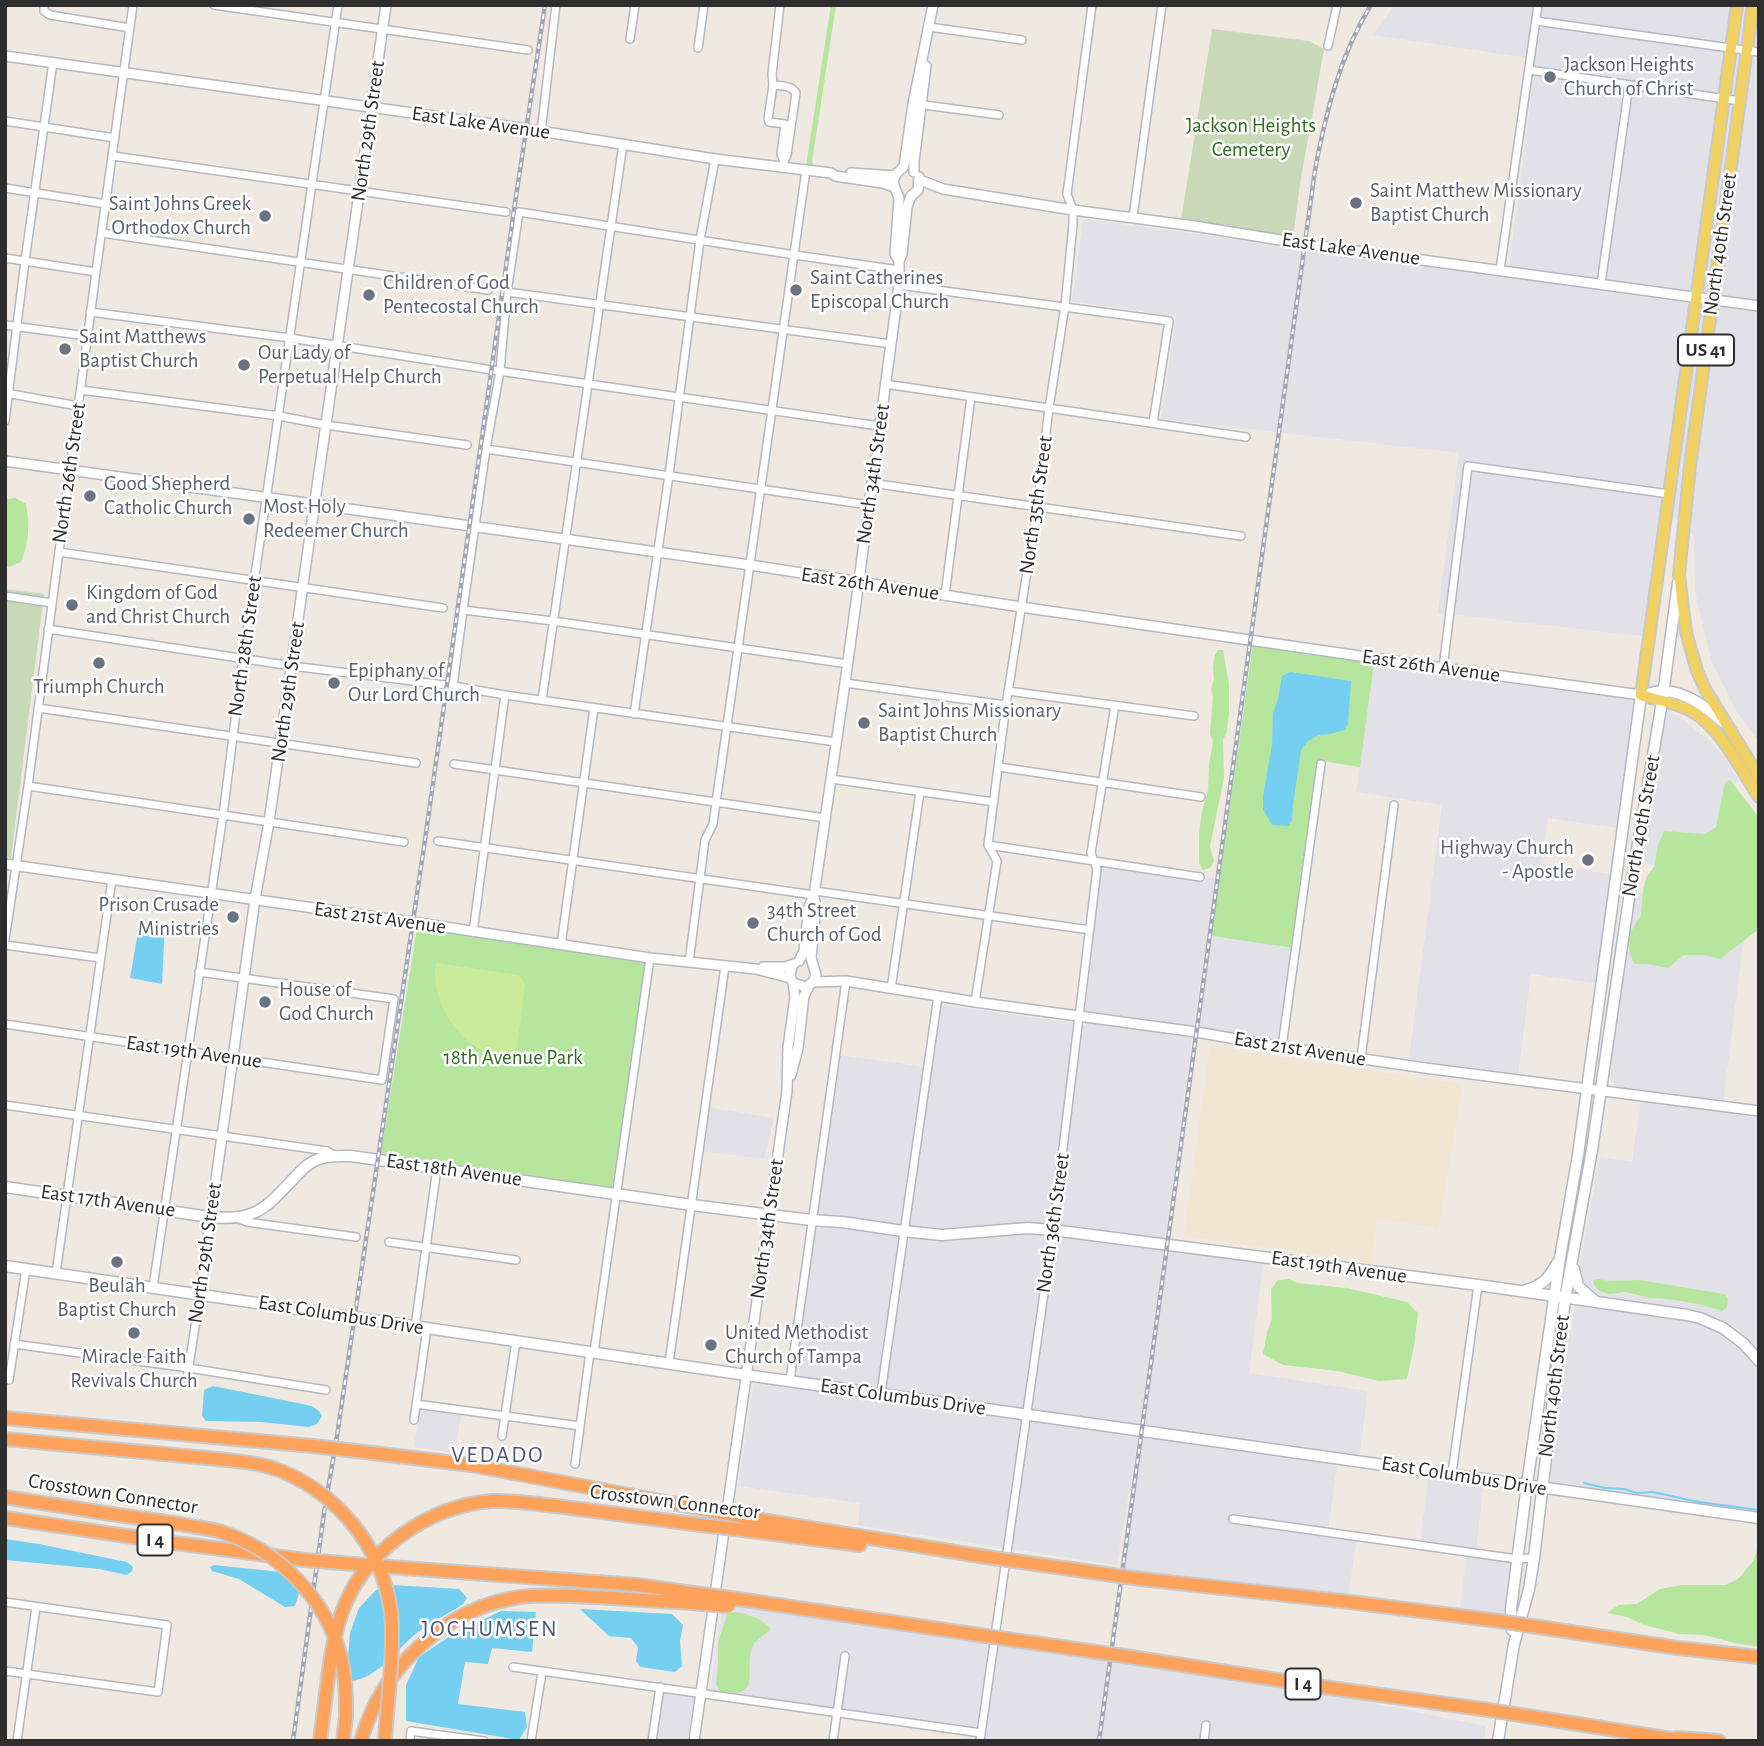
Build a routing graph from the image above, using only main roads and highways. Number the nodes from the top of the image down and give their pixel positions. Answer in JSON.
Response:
{"nodes":[{"id":1,"x":1737,"y":5,"type":"edge"},
{"id":2,"x":1753,"y":5,"type":"edge"},
{"id":3,"x":1679,"y":574,"type":"junction"},
{"id":4,"x":1642,"y":695,"type":"junction"},
{"id":5,"x":1663,"y":697,"type":"junction"},
{"id":6,"x":1725,"y":724,"type":"junction"},
{"id":7,"x":1759,"y":777,"type":"edge"},
{"id":8,"x":1759,"y":797,"type":"edge"},
{"id":9,"x":1601,"y":989,"type":"junction"},
{"id":10,"x":1615,"y":991,"type":"junction"},
{"id":11,"x":5,"y":1187,"type":"edge"},
{"id":12,"x":237,"y":1219,"type":"joint"},
{"id":13,"x":903,"y":1231,"type":"joint"},
{"id":14,"x":1560,"y":1258,"type":"junction"},
{"id":15,"x":1572,"y":1260,"type":"junction"},
{"id":16,"x":5,"y":1266,"type":"edge"},
{"id":17,"x":1520,"y":1292,"type":"junction"},
{"id":18,"x":1560,"y":1298,"type":"junction"},
{"id":19,"x":1599,"y":1304,"type":"junction"},
{"id":20,"x":1759,"y":1361,"type":"edge"},
{"id":21,"x":5,"y":1411,"type":"edge"},
{"id":22,"x":5,"y":1418,"type":"edge"},
{"id":23,"x":45,"y":1422,"type":"junction"},
{"id":24,"x":5,"y":1439,"type":"edge"},
{"id":25,"x":1527,"y":1484,"type":"junction"},
{"id":26,"x":1542,"y":1488,"type":"junction"},
{"id":27,"x":5,"y":1497,"type":"edge"},
{"id":28,"x":5,"y":1518,"type":"edge"},
{"id":29,"x":1759,"y":1518,"type":"edge"},
{"id":30,"x":743,"y":1524,"type":"junction"},
{"id":31,"x":692,"y":1598,"type":"junction"},
{"id":32,"x":1514,"y":1644,"type":"junction"},
{"id":33,"x":1678,"y":1648,"type":"junction"},
{"id":34,"x":1759,"y":1657,"type":"edge"},
{"id":35,"x":1759,"y":1664,"type":"edge"},
{"id":36,"x":1652,"y":1736,"type":"junction"},
{"id":37,"x":362,"y":1739,"type":"edge"},
{"id":38,"x":320,"y":1741,"type":"edge"},
{"id":39,"x":343,"y":1741,"type":"edge"},
{"id":40,"x":384,"y":1741,"type":"edge"},
{"id":41,"x":1499,"y":1741,"type":"edge"},
{"id":42,"x":1684,"y":1741,"type":"edge"},
{"id":43,"x":1719,"y":1741,"type":"edge"}],
"edges":[{"from":1,"to":4,"type":"main road","name":"North 40th Street","number":"US 41"},
{"from":2,"to":3,"type":"main road","name":"North 40th Street","number":"US 41"},
{"from":3,"to":5,"type":"main road","name":"North 40th Street"},
{"from":3,"to":6,"type":"main road","number":"US 41"},
{"from":4,"to":5,"type":"main road"},
{"from":4,"to":9,"type":"main road","name":"North 40th Street"},
{"from":5,"to":6,"type":"main road"},
{"from":5,"to":8,"type":"main road"},
{"from":5,"to":10,"type":"main road","name":"North 40th Street"},
{"from":6,"to":7,"type":"main road","number":"US 41"},
{"from":9,"to":10,"type":"main road"},
{"from":9,"to":14,"type":"main road","name":"North 40th Street"},
{"from":10,"to":15,"type":"main road","name":"North 40th Street"},
{"from":11,"to":12,"type":"main road","name":"East 17th Avenue"},
{"from":12,"to":13,"type":"main road","name":"East 18th Avenue"},
{"from":13,"to":17,"type":"main road","name":"East 19th Avenue"},
{"from":14,"to":17,"type":"main road"},
{"from":14,"to":18,"type":"main road","name":"North 40th Street"},
{"from":15,"to":18,"type":"main road","name":"North 40th Street"},
{"from":15,"to":19,"type":"main road"},
{"from":16,"to":25,"type":"main road","name":"East Columbus Drive"},
{"from":17,"to":18,"type":"main road","name":"East 19th Avenue"},
{"from":18,"to":19,"type":"main road","name":"East 19th Avenue"},
{"from":18,"to":25,"type":"main road","name":"North 40th Street"},
{"from":18,"to":26,"type":"main road","name":"North 40th Street"},
{"from":19,"to":20,"type":"main road","name":"East 19th Avenue"},
{"from":21,"to":23,"type":"highway"},
{"from":22,"to":23,"type":"highway"},
{"from":23,"to":30,"type":"highway","bridge":true},
{"from":24,"to":40,"type":"highway","name":"Crosstown Connector","bridge":true},
{"from":25,"to":26,"type":"main road","name":"East Columbus Drive"},
{"from":25,"to":32,"type":"main road","name":"North 40th Street"},
{"from":26,"to":29,"type":"main road","name":"East Columbus Drive"},
{"from":26,"to":32,"type":"main road","name":"North 40th Street"},
{"from":27,"to":39,"type":"highway","name":"Crosstown Connector","bridge":true},
{"from":28,"to":31,"type":"highway","number":"I 4","bridge":true},
{"from":30,"to":33,"type":"highway","bridge":true},
{"from":30,"to":38,"type":"highway","name":"Crosstown Connector","bridge":true},
{"from":31,"to":36,"type":"highway","number":"I 4","bridge":true},
{"from":31,"to":37,"type":"highway"},
{"from":32,"to":41,"type":"main road","name":"North 40th Street"},
{"from":33,"to":34,"type":"highway"},
{"from":33,"to":35,"type":"highway"},
{"from":36,"to":42,"type":"highway","number":"I 4"},
{"from":36,"to":43,"type":"highway"}]}
